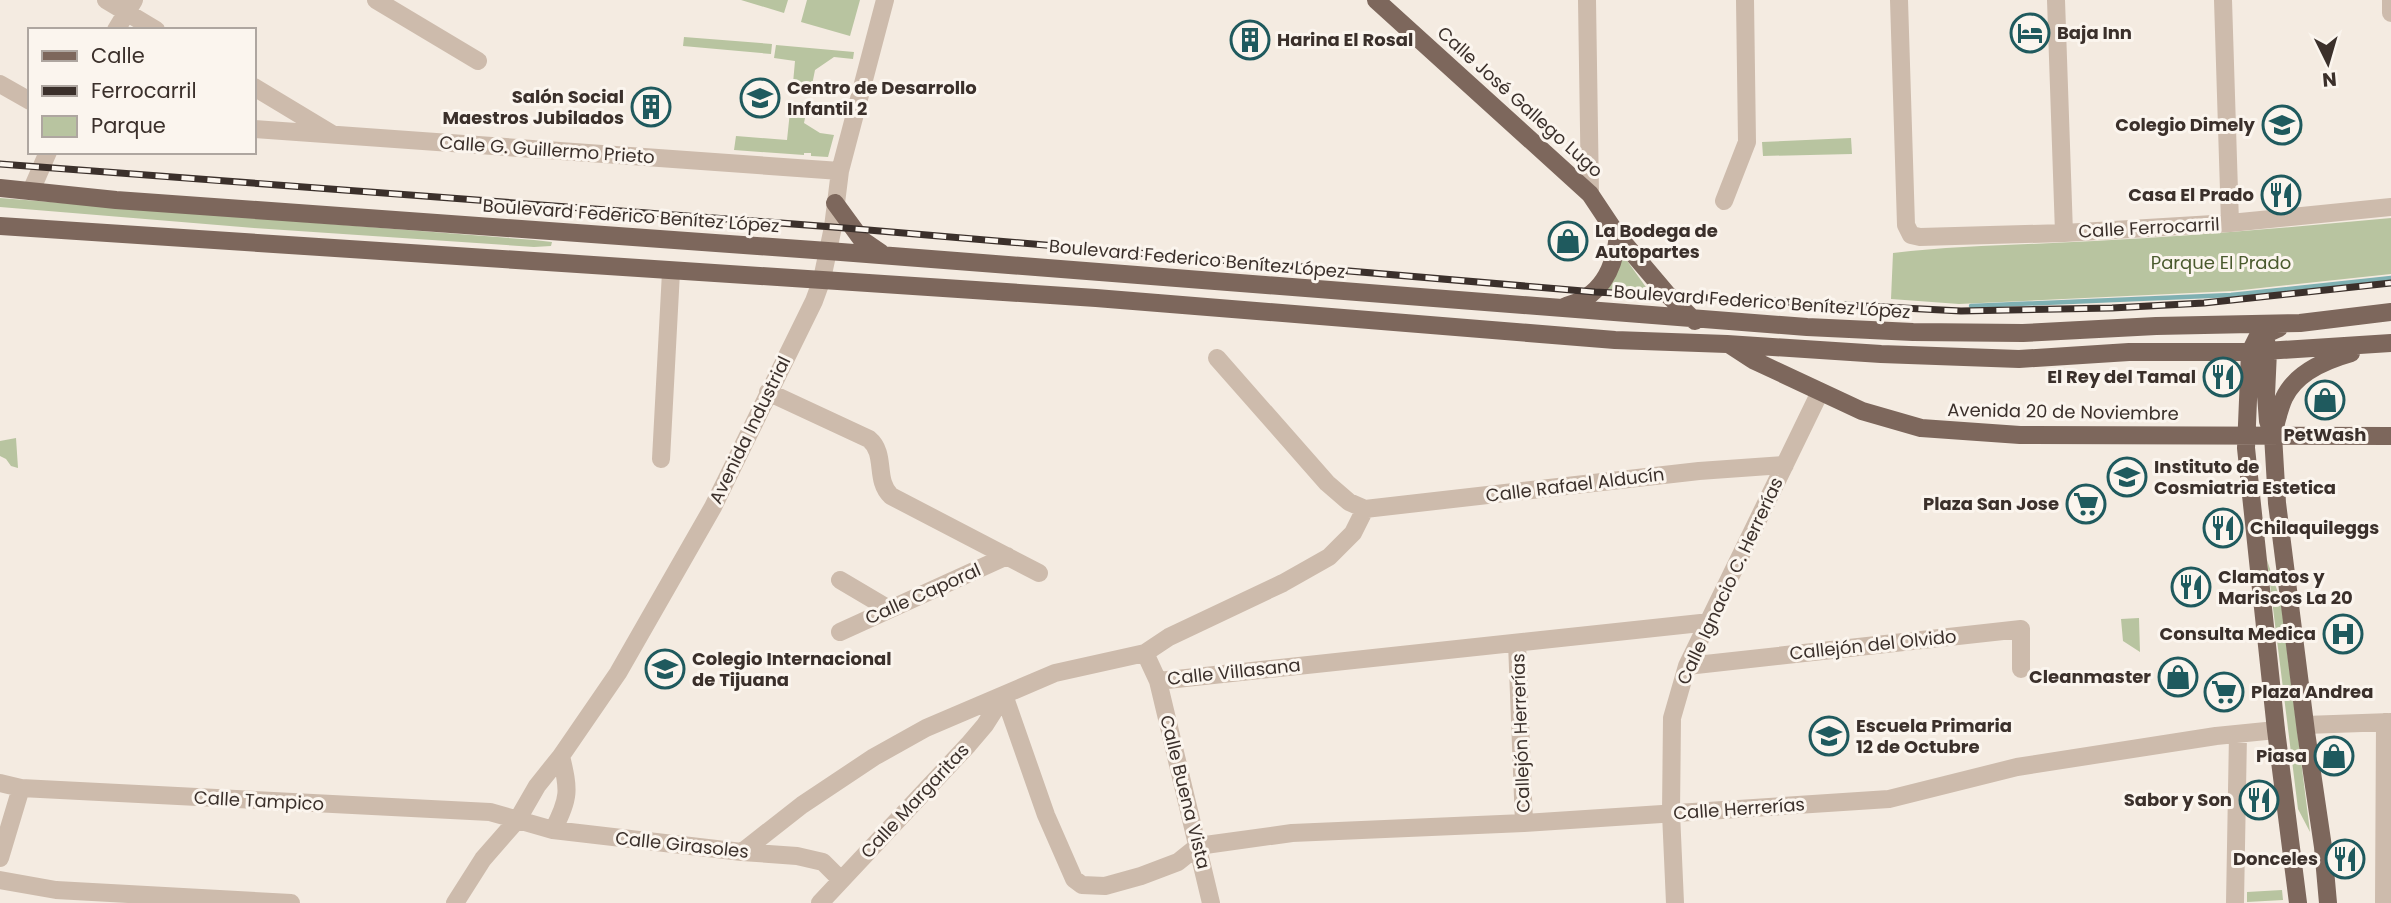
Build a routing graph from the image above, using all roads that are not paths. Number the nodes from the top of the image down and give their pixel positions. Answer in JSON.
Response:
{"nodes":[{"id":1,"x":106,"y":0,"type":"edge"},
{"id":2,"x":376,"y":0,"type":"edge"},
{"id":3,"x":885,"y":0,"type":"edge"},
{"id":4,"x":1376,"y":0,"type":"edge"},
{"id":5,"x":1587,"y":0,"type":"edge"},
{"id":6,"x":1745,"y":0,"type":"edge"},
{"id":7,"x":1899,"y":0,"type":"edge"},
{"id":8,"x":2056,"y":0,"type":"edge"},
{"id":9,"x":2223,"y":0,"type":"edge"},
{"id":10,"x":2391,"y":0,"type":"edge"},
{"id":11,"x":130,"y":6,"type":"edge"},
{"id":12,"x":2391,"y":13,"type":"edge"},
{"id":13,"x":117,"y":28,"type":"edge"},
{"id":14,"x":154,"y":28,"type":"edge"},
{"id":15,"x":478,"y":61,"type":"dead end"},
{"id":16,"x":0,"y":84,"type":"edge"},
{"id":17,"x":256,"y":88,"type":"edge"},
{"id":18,"x":28,"y":100,"type":"edge"},
{"id":19,"x":256,"y":129,"type":"edge"},
{"id":20,"x":335,"y":135,"type":"junction"},
{"id":21,"x":47,"y":154,"type":"edge"},
{"id":22,"x":840,"y":171,"type":"junction"},
{"id":23,"x":0,"y":188,"type":"edge"},
{"id":24,"x":32,"y":191,"type":"junction"},
{"id":25,"x":1590,"y":194,"type":"junction"},
{"id":26,"x":1724,"y":201,"type":"dead end"},
{"id":27,"x":835,"y":203,"type":"junction"},
{"id":28,"x":2391,"y":207,"type":"edge"},
{"id":29,"x":2230,"y":223,"type":"junction"},
{"id":30,"x":0,"y":226,"type":"edge"},
{"id":31,"x":2064,"y":233,"type":"junction"},
{"id":32,"x":1618,"y":236,"type":"junction"},
{"id":33,"x":828,"y":251,"type":"junction"},
{"id":34,"x":884,"y":255,"type":"junction"},
{"id":35,"x":671,"y":272,"type":"junction"},
{"id":36,"x":822,"y":279,"type":"junction"},
{"id":37,"x":1554,"y":309,"type":"junction"},
{"id":38,"x":2391,"y":312,"type":"edge"},
{"id":39,"x":1692,"y":319,"type":"junction"},
{"id":40,"x":2300,"y":323,"type":"junction"},
{"id":41,"x":2240,"y":324,"type":"junction"},
{"id":42,"x":1720,"y":339,"type":"junction"},
{"id":43,"x":2384,"y":344,"type":"edge"},
{"id":44,"x":2260,"y":346,"type":"junction"},
{"id":45,"x":1217,"y":358,"type":"dead end"},
{"id":46,"x":768,"y":392,"type":"junction"},
{"id":47,"x":1820,"y":392,"type":"junction"},
{"id":48,"x":2246,"y":435,"type":"junction"},
{"id":49,"x":2273,"y":435,"type":"junction"},
{"id":50,"x":2391,"y":436,"type":"edge"},
{"id":51,"x":661,"y":459,"type":"dead end"},
{"id":52,"x":1785,"y":465,"type":"junction"},
{"id":53,"x":1365,"y":509,"type":"junction"},
{"id":54,"x":1007,"y":556,"type":"junction"},
{"id":55,"x":1039,"y":573,"type":"dead end"},
{"id":56,"x":839,"y":580,"type":"dead end"},
{"id":57,"x":889,"y":609,"type":"junction"},
{"id":58,"x":1710,"y":622,"type":"junction"},
{"id":59,"x":839,"y":632,"type":"dead end"},
{"id":60,"x":1517,"y":643,"type":"junction"},
{"id":61,"x":1145,"y":653,"type":"junction"},
{"id":62,"x":1687,"y":666,"type":"junction"},
{"id":63,"x":2021,"y":669,"type":"dead end"},
{"id":64,"x":1158,"y":681,"type":"junction"},
{"id":65,"x":1004,"y":695,"type":"junction"},
{"id":66,"x":2388,"y":722,"type":"edge"},
{"id":67,"x":2305,"y":725,"type":"junction"},
{"id":68,"x":2276,"y":730,"type":"junction"},
{"id":69,"x":2238,"y":734,"type":"junction"},
{"id":70,"x":561,"y":755,"type":"junction"},
{"id":71,"x":0,"y":783,"type":"edge"},
{"id":72,"x":21,"y":788,"type":"junction"},
{"id":73,"x":1671,"y":814,"type":"junction"},
{"id":74,"x":518,"y":819,"type":"junction"},
{"id":75,"x":1524,"y":823,"type":"junction"},
{"id":76,"x":553,"y":830,"type":"junction"},
{"id":77,"x":1198,"y":846,"type":"junction"},
{"id":78,"x":741,"y":852,"type":"junction"},
{"id":79,"x":0,"y":858,"type":"edge"},
{"id":80,"x":0,"y":880,"type":"edge"},
{"id":81,"x":841,"y":880,"type":"junction"},
{"id":82,"x":291,"y":903,"type":"edge"},
{"id":83,"x":455,"y":903,"type":"edge"},
{"id":84,"x":820,"y":903,"type":"edge"},
{"id":85,"x":1211,"y":903,"type":"edge"},
{"id":86,"x":1675,"y":903,"type":"edge"},
{"id":87,"x":2235,"y":903,"type":"edge"},
{"id":88,"x":2298,"y":903,"type":"edge"},
{"id":89,"x":2328,"y":903,"type":"edge"},
{"id":90,"x":2385,"y":903,"type":"edge"}],
"edges":[{"from":1,"to":11,"type":"street"},
{"from":2,"to":15,"type":"street"},
{"from":3,"to":22,"type":"street","name":"Avenida Industrial"},
{"from":4,"to":25,"type":"main road","name":"Calle José Gallego Lugo"},
{"from":5,"to":25,"type":"street"},
{"from":6,"to":26,"type":"street"},
{"from":7,"to":31,"type":"street","name":"Calle Ferrocarril"},
{"from":8,"to":31,"type":"street"},
{"from":9,"to":29,"type":"street"},
{"from":10,"to":12,"type":"street"},
{"from":11,"to":13,"type":"street"},
{"from":11,"to":14,"type":"street"},
{"from":16,"to":18,"type":"street"},
{"from":17,"to":20,"type":"street"},
{"from":19,"to":20,"type":"street","name":"Calle G. Guillermo Prieto"},
{"from":20,"to":22,"type":"street","name":"Calle G. Guillermo Prieto"},
{"from":21,"to":24,"type":"street"},
{"from":22,"to":27,"type":"street","name":"Avenida Industrial"},
{"from":23,"to":24,"type":"main road","name":"Boulevard Federico Benítez López"},
{"from":24,"to":33,"type":"main road","name":"Boulevard Federico Benítez López"},
{"from":25,"to":32,"type":"main road","name":"Calle José Gallego Lugo"},
{"from":27,"to":33,"type":"street","name":"Avenida Industrial"},
{"from":27,"to":34,"type":"main road"},
{"from":28,"to":29,"type":"street","name":"Calle Ferrocarril"},
{"from":29,"to":31,"type":"street","name":"Calle Ferrocarril"},
{"from":30,"to":35,"type":"main road"},
{"from":32,"to":37,"type":"main road"},
{"from":32,"to":39,"type":"main road","name":"Calle José Gallego Lugo"},
{"from":33,"to":34,"type":"main road","name":"Boulevard Federico Benítez López"},
{"from":33,"to":36,"type":"street","name":"Avenida Industrial"},
{"from":34,"to":37,"type":"main road","name":"Boulevard Federico Benítez López"},
{"from":35,"to":36,"type":"main road"},
{"from":35,"to":51,"type":"street"},
{"from":36,"to":42,"type":"main road"},
{"from":36,"to":46,"type":"street","name":"Avenida Industrial"},
{"from":37,"to":39,"type":"main road","name":"Boulevard Federico Benítez López"},
{"from":38,"to":40,"type":"main road","name":"Boulevard Federico Benítez López"},
{"from":39,"to":41,"type":"main road","name":"Boulevard Federico Benítez López"},
{"from":39,"to":42,"type":"main road","name":"Calle José Gallego Lugo"},
{"from":40,"to":41,"type":"main road","name":"Boulevard Federico Benítez López"},
{"from":40,"to":44,"type":"main road"},
{"from":41,"to":44,"type":"main road"},
{"from":42,"to":44,"type":"main road"},
{"from":42,"to":47,"type":"main road","name":"Avenida 20 de Noviembre"},
{"from":43,"to":44,"type":"main road"},
{"from":43,"to":49,"type":"main road"},
{"from":44,"to":48,"type":"main road"},
{"from":44,"to":49,"type":"main road"},
{"from":45,"to":53,"type":"street"},
{"from":46,"to":54,"type":"street"},
{"from":46,"to":70,"type":"street","name":"Avenida Industrial"},
{"from":47,"to":48,"type":"main road","name":"Avenida 20 de Noviembre"},
{"from":47,"to":52,"type":"street","name":"Calle Ignacio C. Herrerías"},
{"from":48,"to":49,"type":"main road","name":"Avenida 20 de Noviembre"},
{"from":48,"to":68,"type":"main road"},
{"from":49,"to":50,"type":"main road","name":"Avenida 20 de Noviembre"},
{"from":49,"to":67,"type":"main road"},
{"from":52,"to":53,"type":"street","name":"Calle Rafael Alducín"},
{"from":52,"to":58,"type":"street","name":"Calle Ignacio C. Herrerías"},
{"from":53,"to":61,"type":"street"},
{"from":54,"to":55,"type":"street"},
{"from":54,"to":57,"type":"street","name":"Calle Caporal"},
{"from":56,"to":57,"type":"street"},
{"from":57,"to":59,"type":"street","name":"Calle Caporal"},
{"from":58,"to":60,"type":"street","name":"Calle Villasana"},
{"from":58,"to":62,"type":"street","name":"Calle Ignacio C. Herrerías"},
{"from":60,"to":64,"type":"street","name":"Calle Villasana"},
{"from":60,"to":75,"type":"street","name":"Callejón Herrerías"},
{"from":61,"to":64,"type":"street","name":"Calle Villasana"},
{"from":61,"to":65,"type":"street"},
{"from":62,"to":63,"type":"street","name":"Callejón del Olvido"},
{"from":62,"to":73,"type":"street","name":"Calle Ignacio C. Herrerías"},
{"from":64,"to":77,"type":"street","name":"Calle Buena Vista"},
{"from":65,"to":77,"type":"street"},
{"from":65,"to":78,"type":"street"},
{"from":65,"to":81,"type":"street","name":"Calle Margaritas"},
{"from":66,"to":67,"type":"street"},
{"from":66,"to":90,"type":"street"},
{"from":67,"to":89,"type":"main road"},
{"from":68,"to":69,"type":"street","name":"Calle Herrerías"},
{"from":68,"to":88,"type":"main road"},
{"from":69,"to":73,"type":"street","name":"Calle Herrerías"},
{"from":69,"to":87,"type":"street"},
{"from":70,"to":74,"type":"street","name":"Avenida Industrial"},
{"from":70,"to":76,"type":"street"},
{"from":71,"to":72,"type":"street","name":"Calle Tampico"},
{"from":72,"to":74,"type":"street","name":"Calle Tampico"},
{"from":72,"to":79,"type":"street"},
{"from":73,"to":75,"type":"street","name":"Calle Herrerías"},
{"from":73,"to":86,"type":"street","name":"Calle Ignacio C. Herrerías"},
{"from":74,"to":76,"type":"street","name":"Calle Girasoles"},
{"from":74,"to":83,"type":"street","name":"Avenida Industrial"},
{"from":75,"to":77,"type":"street","name":"Calle Herrerías"},
{"from":76,"to":78,"type":"street","name":"Calle Girasoles"},
{"from":77,"to":85,"type":"street","name":"Calle Buena Vista"},
{"from":78,"to":81,"type":"street","name":"Calle Girasoles"},
{"from":80,"to":82,"type":"street"},
{"from":81,"to":84,"type":"street","name":"Calle Margaritas"}]}
